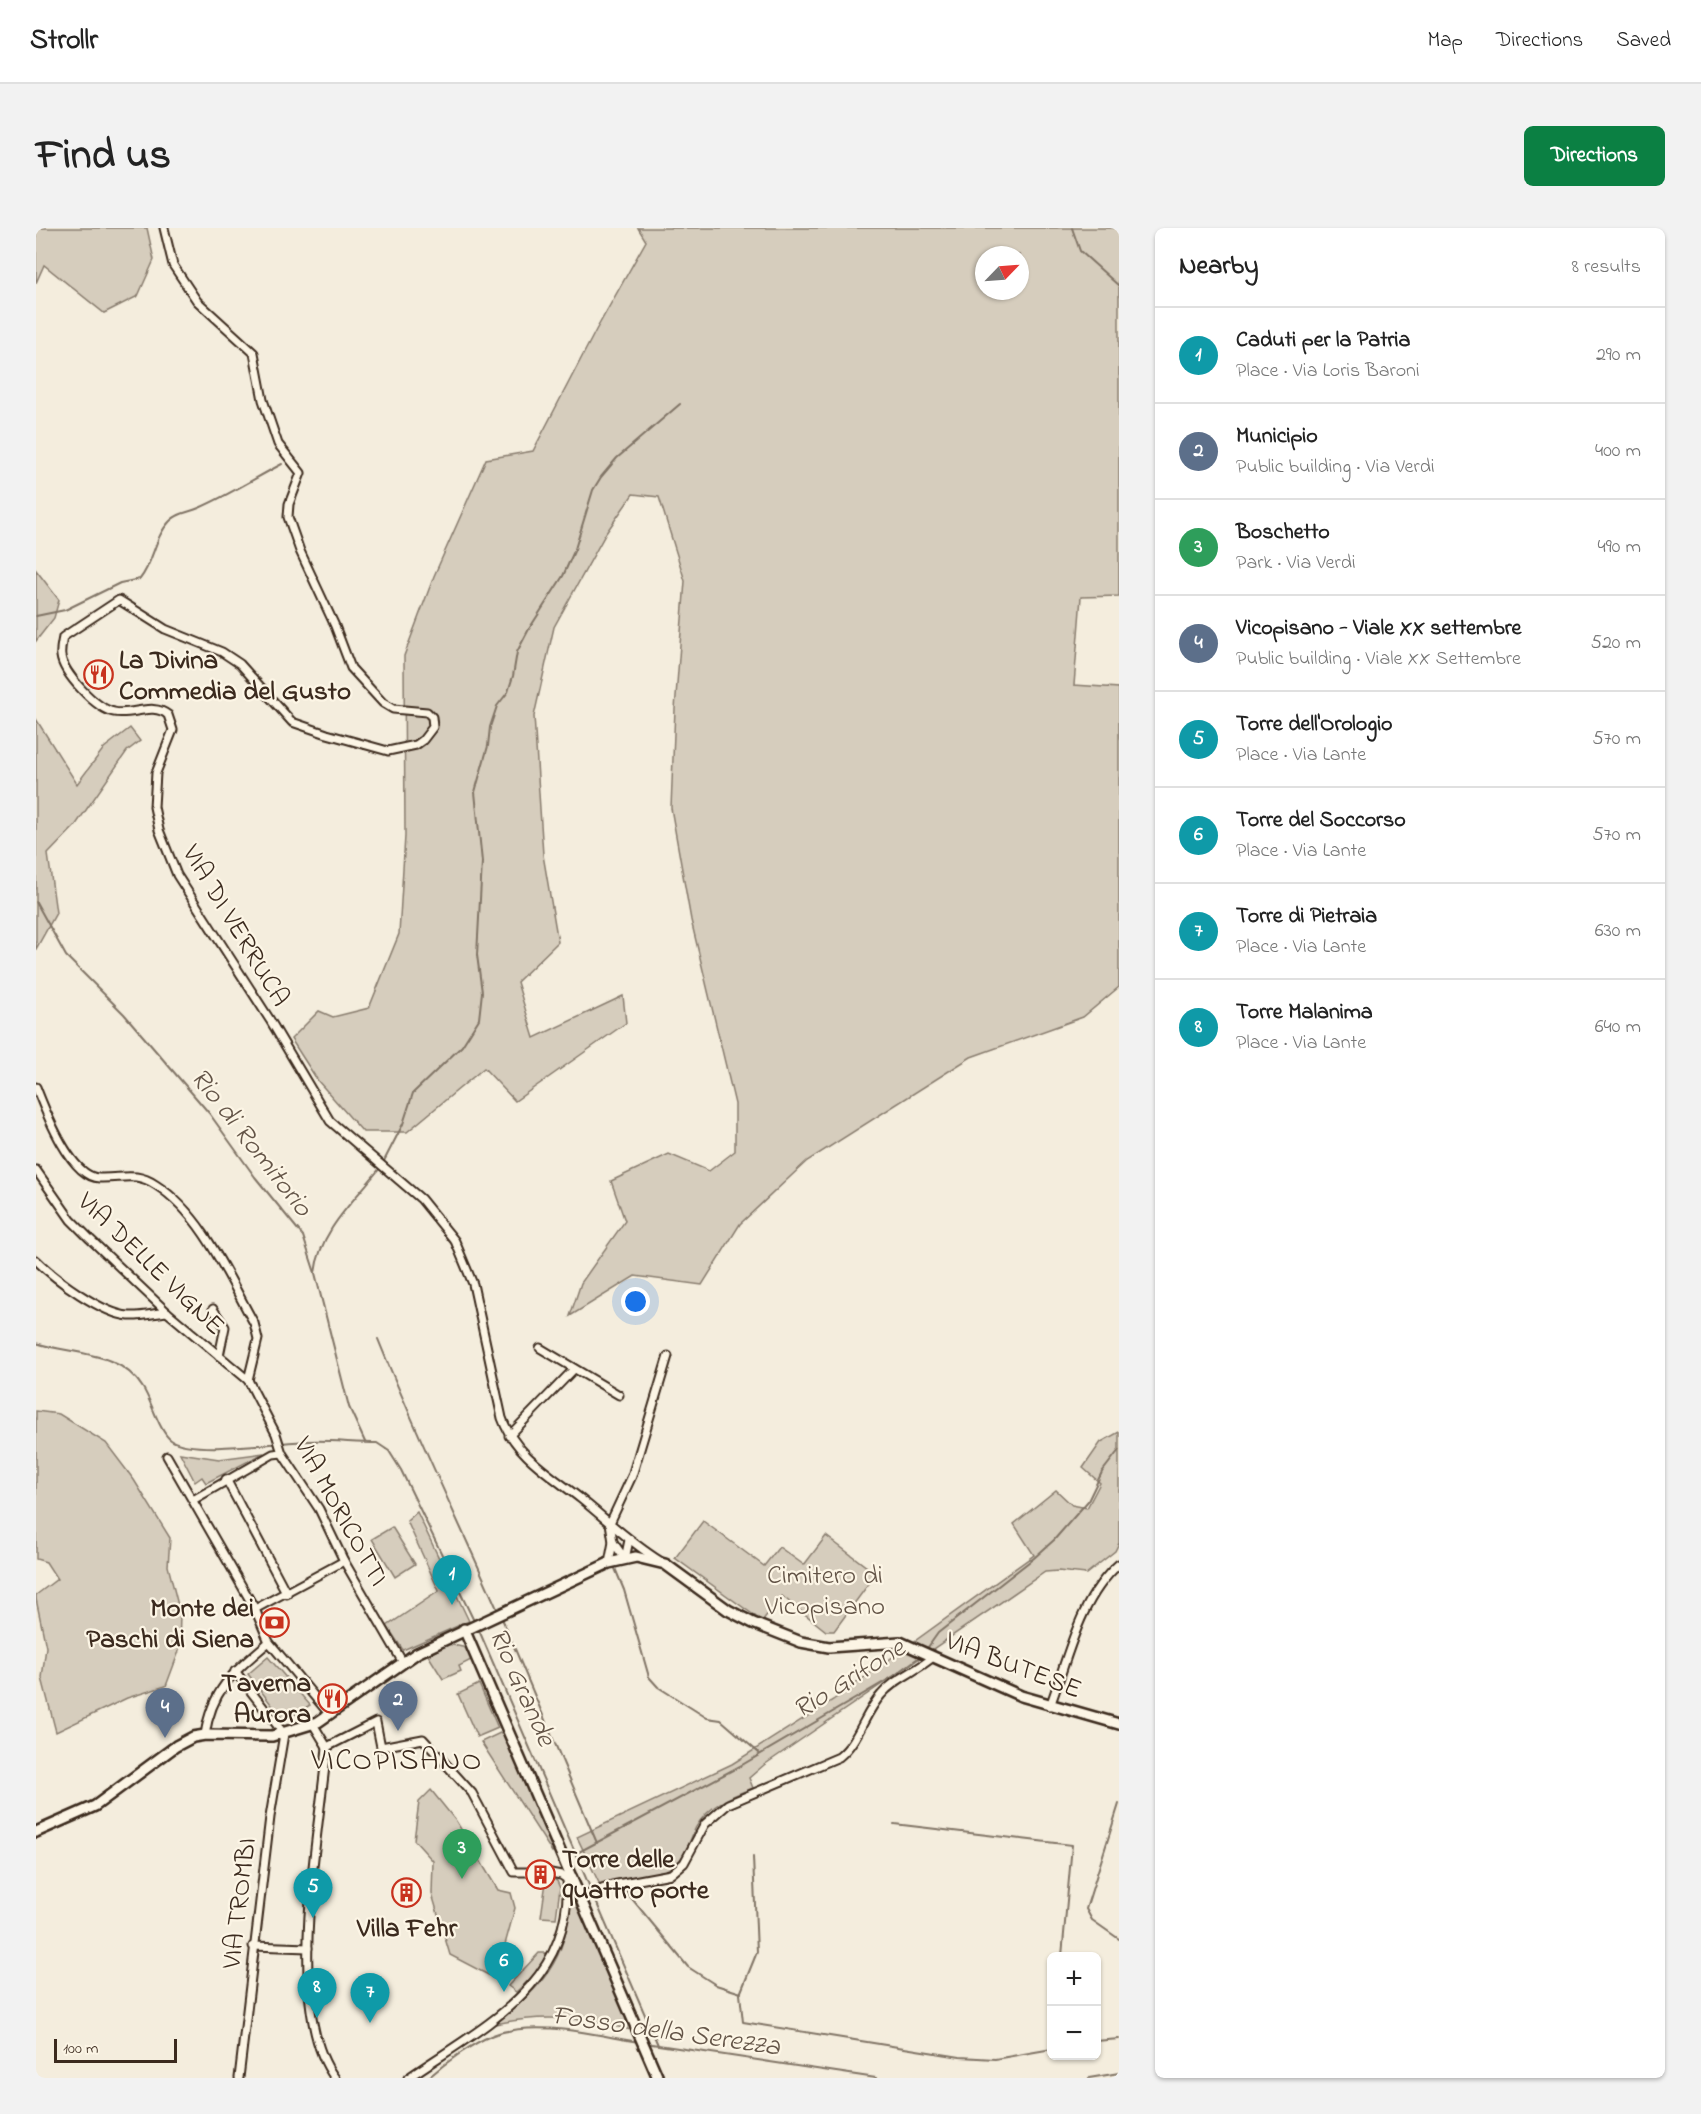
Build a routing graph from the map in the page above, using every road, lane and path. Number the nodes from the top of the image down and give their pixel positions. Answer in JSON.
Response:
{"nodes":[{"id":1,"x":164,"y":228,"type":"edge"},
{"id":2,"x":36,"y":1087,"type":"edge"},
{"id":3,"x":36,"y":1170,"type":"edge"},
{"id":4,"x":36,"y":1260,"type":"edge"},
{"id":5,"x":213,"y":1309,"type":"dead end"},
{"id":6,"x":167,"y":1312,"type":"junction"},
{"id":7,"x":540,"y":1348,"type":"dead end"},
{"id":8,"x":219,"y":1356,"type":"junction"},
{"id":9,"x":668,"y":1356,"type":"dead end"},
{"id":10,"x":574,"y":1369,"type":"junction"},
{"id":11,"x":248,"y":1380,"type":"junction"},
{"id":12,"x":619,"y":1395,"type":"dead end"},
{"id":13,"x":509,"y":1436,"type":"junction"},
{"id":14,"x":281,"y":1452,"type":"junction"},
{"id":15,"x":167,"y":1456,"type":"dead end"},
{"id":16,"x":226,"y":1479,"type":"junction"},
{"id":17,"x":193,"y":1500,"type":"junction"},
{"id":18,"x":610,"y":1523,"type":"junction"},
{"id":19,"x":629,"y":1540,"type":"junction"},
{"id":20,"x":613,"y":1542,"type":"junction"},
{"id":21,"x":625,"y":1559,"type":"junction"},
{"id":22,"x":344,"y":1561,"type":"junction"},
{"id":23,"x":609,"y":1563,"type":"junction"},
{"id":24,"x":665,"y":1564,"type":"junction"},
{"id":25,"x":1119,"y":1564,"type":"edge"},
{"id":26,"x":287,"y":1594,"type":"junction"},
{"id":27,"x":255,"y":1609,"type":"junction"},
{"id":28,"x":468,"y":1627,"type":"junction"},
{"id":29,"x":269,"y":1642,"type":"junction"},
{"id":30,"x":933,"y":1657,"type":"junction"},
{"id":31,"x":402,"y":1661,"type":"junction"},
{"id":32,"x":235,"y":1671,"type":"junction"},
{"id":33,"x":1050,"y":1706,"type":"junction"},
{"id":34,"x":330,"y":1715,"type":"junction"},
{"id":35,"x":313,"y":1724,"type":"junction"},
{"id":36,"x":1119,"y":1724,"type":"edge"},
{"id":37,"x":284,"y":1734,"type":"junction"},
{"id":38,"x":205,"y":1735,"type":"junction"},
{"id":39,"x":327,"y":1747,"type":"junction"},
{"id":40,"x":38,"y":1830,"type":"edge"},
{"id":41,"x":535,"y":1872,"type":"dead end"},
{"id":42,"x":546,"y":1872,"type":"dead end"},
{"id":43,"x":570,"y":1878,"type":"junction"},
{"id":44,"x":586,"y":1896,"type":"junction"},
{"id":45,"x":253,"y":1946,"type":"junction"},
{"id":46,"x":308,"y":1948,"type":"junction"},
{"id":47,"x":239,"y":2078,"type":"edge"},
{"id":48,"x":335,"y":2078,"type":"edge"},
{"id":49,"x":408,"y":2078,"type":"edge"},
{"id":50,"x":658,"y":2078,"type":"edge"}],
"edges":[{"from":1,"to":13,"type":"street","name":"VIA DI VERRUCA"},
{"from":2,"to":11,"type":"street"},
{"from":3,"to":6,"type":"street","name":"VIA DELLE VIGNE"},
{"from":4,"to":6,"type":"street"},
{"from":5,"to":8,"type":"street"},
{"from":6,"to":8,"type":"street","name":"VIA DELLE VIGNE"},
{"from":7,"to":10,"type":"street"},
{"from":8,"to":11,"type":"street","name":"VIA DELLE VIGNE"},
{"from":9,"to":18,"type":"street"},
{"from":10,"to":12,"type":"street"},
{"from":10,"to":13,"type":"street"},
{"from":11,"to":14,"type":"street","name":"VIA MORICOTTI"},
{"from":13,"to":18,"type":"street","name":"VIA DI VERRUCA"},
{"from":14,"to":16,"type":"street"},
{"from":14,"to":22,"type":"street","name":"VIA MORICOTTI"},
{"from":15,"to":17,"type":"street"},
{"from":16,"to":17,"type":"street"},
{"from":16,"to":26,"type":"street"},
{"from":17,"to":27,"type":"street"},
{"from":18,"to":19,"type":"street","name":"VIA DI VERRUCA"},
{"from":18,"to":20,"type":"street"},
{"from":19,"to":21,"type":"street"},
{"from":19,"to":24,"type":"street","name":"VIA DI VERRUCA"},
{"from":20,"to":21,"type":"street"},
{"from":20,"to":23,"type":"street"},
{"from":21,"to":23,"type":"street","name":"VIA BUTESE"},
{"from":21,"to":24,"type":"street","name":"VIA BUTESE"},
{"from":22,"to":26,"type":"street"},
{"from":22,"to":31,"type":"street","name":"VIA MORICOTTI"},
{"from":23,"to":28,"type":"street","name":"VIA BUTESE"},
{"from":24,"to":30,"type":"street","name":"VIA BUTESE"},
{"from":25,"to":33,"type":"street"},
{"from":26,"to":27,"type":"street"},
{"from":27,"to":29,"type":"street"},
{"from":28,"to":31,"type":"street","name":"VIA BUTESE"},
{"from":28,"to":43,"type":"street"},
{"from":29,"to":32,"type":"street"},
{"from":29,"to":34,"type":"street"},
{"from":30,"to":33,"type":"street","name":"VIA BUTESE"},
{"from":30,"to":44,"type":"street"},
{"from":31,"to":34,"type":"street","name":"VIA BUTESE"},
{"from":32,"to":37,"type":"street"},
{"from":32,"to":38,"type":"street"},
{"from":33,"to":36,"type":"street","name":"VIA BUTESE"},
{"from":34,"to":35,"type":"street","name":"VIA BUTESE"},
{"from":35,"to":37,"type":"street","name":"VIA BUTESE"},
{"from":35,"to":39,"type":"street"},
{"from":37,"to":38,"type":"street","name":"VIA BUTESE"},
{"from":37,"to":45,"type":"street","name":"VIA TROMBI"},
{"from":38,"to":40,"type":"street"},
{"from":39,"to":41,"type":"street"},
{"from":39,"to":46,"type":"street"},
{"from":42,"to":43,"type":"street"},
{"from":43,"to":44,"type":"street"},
{"from":43,"to":49,"type":"street"},
{"from":44,"to":50,"type":"street"},
{"from":45,"to":46,"type":"street"},
{"from":45,"to":47,"type":"street","name":"VIA TROMBI"},
{"from":46,"to":48,"type":"street"}]}
